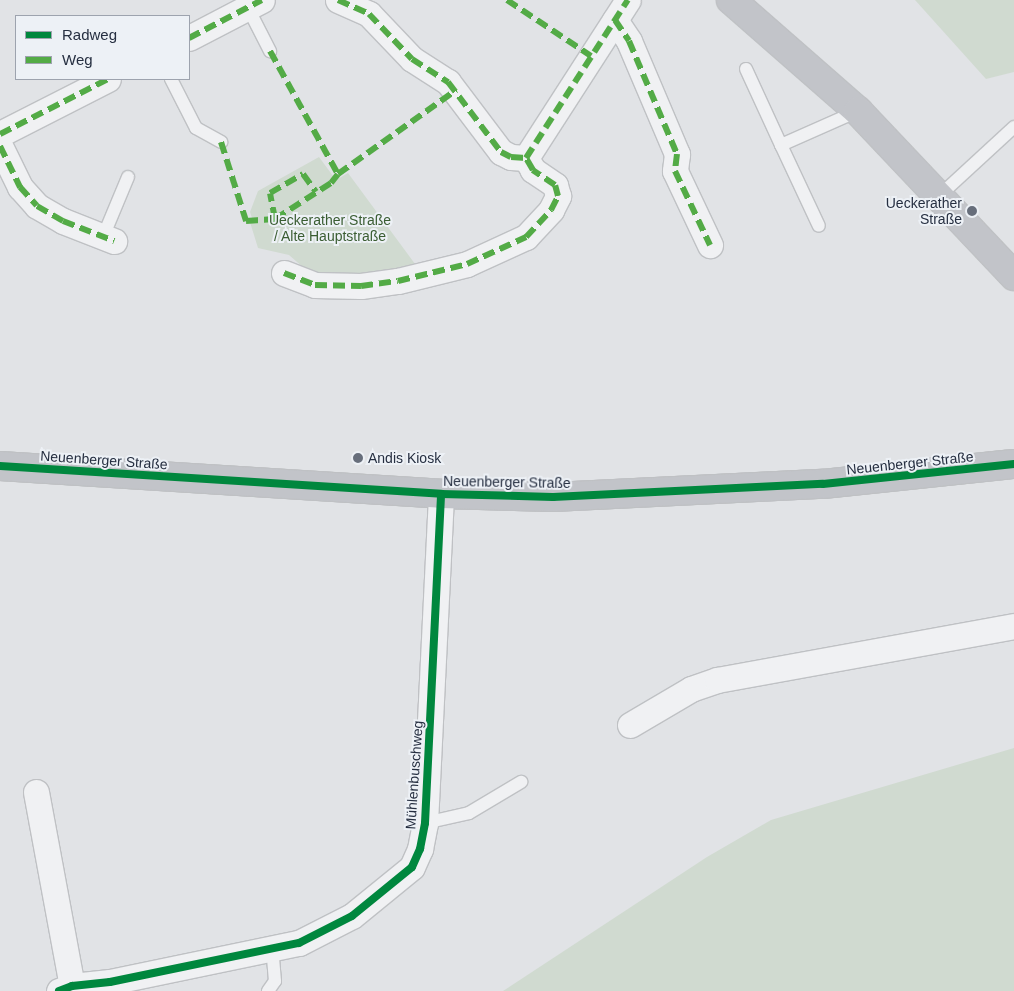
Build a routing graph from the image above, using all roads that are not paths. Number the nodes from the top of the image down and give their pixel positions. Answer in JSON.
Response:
{"nodes":[{"id":1,"x":338,"y":0,"type":"edge"},
{"id":2,"x":731,"y":0,"type":"edge"},
{"id":3,"x":254,"y":3,"type":"edge"},
{"id":4,"x":621,"y":10,"type":"edge"},
{"id":5,"x":190,"y":37,"type":"edge"},
{"id":6,"x":270,"y":51,"type":"dead end"},
{"id":7,"x":746,"y":69,"type":"dead end"},
{"id":8,"x":106,"y":80,"type":"edge"},
{"id":9,"x":172,"y":80,"type":"edge"},
{"id":10,"x":858,"y":111,"type":"junction"},
{"id":11,"x":1014,"y":128,"type":"edge"},
{"id":12,"x":222,"y":142,"type":"dead end"},
{"id":13,"x":781,"y":145,"type":"junction"},
{"id":14,"x":1,"y":146,"type":"edge"},
{"id":15,"x":526,"y":158,"type":"junction"},
{"id":16,"x":128,"y":177,"type":"dead end"},
{"id":17,"x":940,"y":196,"type":"junction"},
{"id":18,"x":818,"y":226,"type":"dead end"},
{"id":19,"x":108,"y":239,"type":"joint"},
{"id":20,"x":710,"y":245,"type":"dead end"},
{"id":21,"x":284,"y":273,"type":"dead end"},
{"id":22,"x":1014,"y":276,"type":"edge"},
{"id":23,"x":1014,"y":464,"type":"edge"},
{"id":24,"x":0,"y":466,"type":"edge"},
{"id":25,"x":440,"y":494,"type":"junction"},
{"id":26,"x":1014,"y":626,"type":"edge"},
{"id":27,"x":630,"y":725,"type":"dead end"},
{"id":28,"x":521,"y":782,"type":"dead end"},
{"id":29,"x":36,"y":792,"type":"dead end"},
{"id":30,"x":425,"y":823,"type":"junction"},
{"id":31,"x":272,"y":949,"type":"junction"},
{"id":32,"x":65,"y":988,"type":"edge"},
{"id":33,"x":268,"y":991,"type":"edge"}],
"edges":[{"from":1,"to":15,"type":"street"},
{"from":2,"to":10,"type":"street"},
{"from":3,"to":5,"type":"street"},
{"from":3,"to":6,"type":"lane"},
{"from":4,"to":15,"type":"street"},
{"from":4,"to":20,"type":"street"},
{"from":7,"to":13,"type":"lane"},
{"from":8,"to":14,"type":"street"},
{"from":9,"to":12,"type":"lane"},
{"from":10,"to":13,"type":"lane"},
{"from":10,"to":17,"type":"street"},
{"from":11,"to":17,"type":"lane"},
{"from":13,"to":18,"type":"lane"},
{"from":14,"to":19,"type":"street"},
{"from":15,"to":21,"type":"street"},
{"from":16,"to":19,"type":"lane"},
{"from":17,"to":22,"type":"street"},
{"from":23,"to":25,"type":"street","name":"Neuenberger Straße"},
{"from":24,"to":25,"type":"street","name":"Neuenberger Straße"},
{"from":25,"to":30,"type":"street","name":"Mühlenbuschweg"},
{"from":26,"to":27,"type":"street"},
{"from":28,"to":30,"type":"lane"},
{"from":29,"to":32,"type":"street","name":"Mühlenbuschweg"},
{"from":30,"to":31,"type":"street","name":"Mühlenbuschweg"},
{"from":31,"to":32,"type":"street","name":"Mühlenbuschweg"},
{"from":31,"to":33,"type":"lane"}]}
